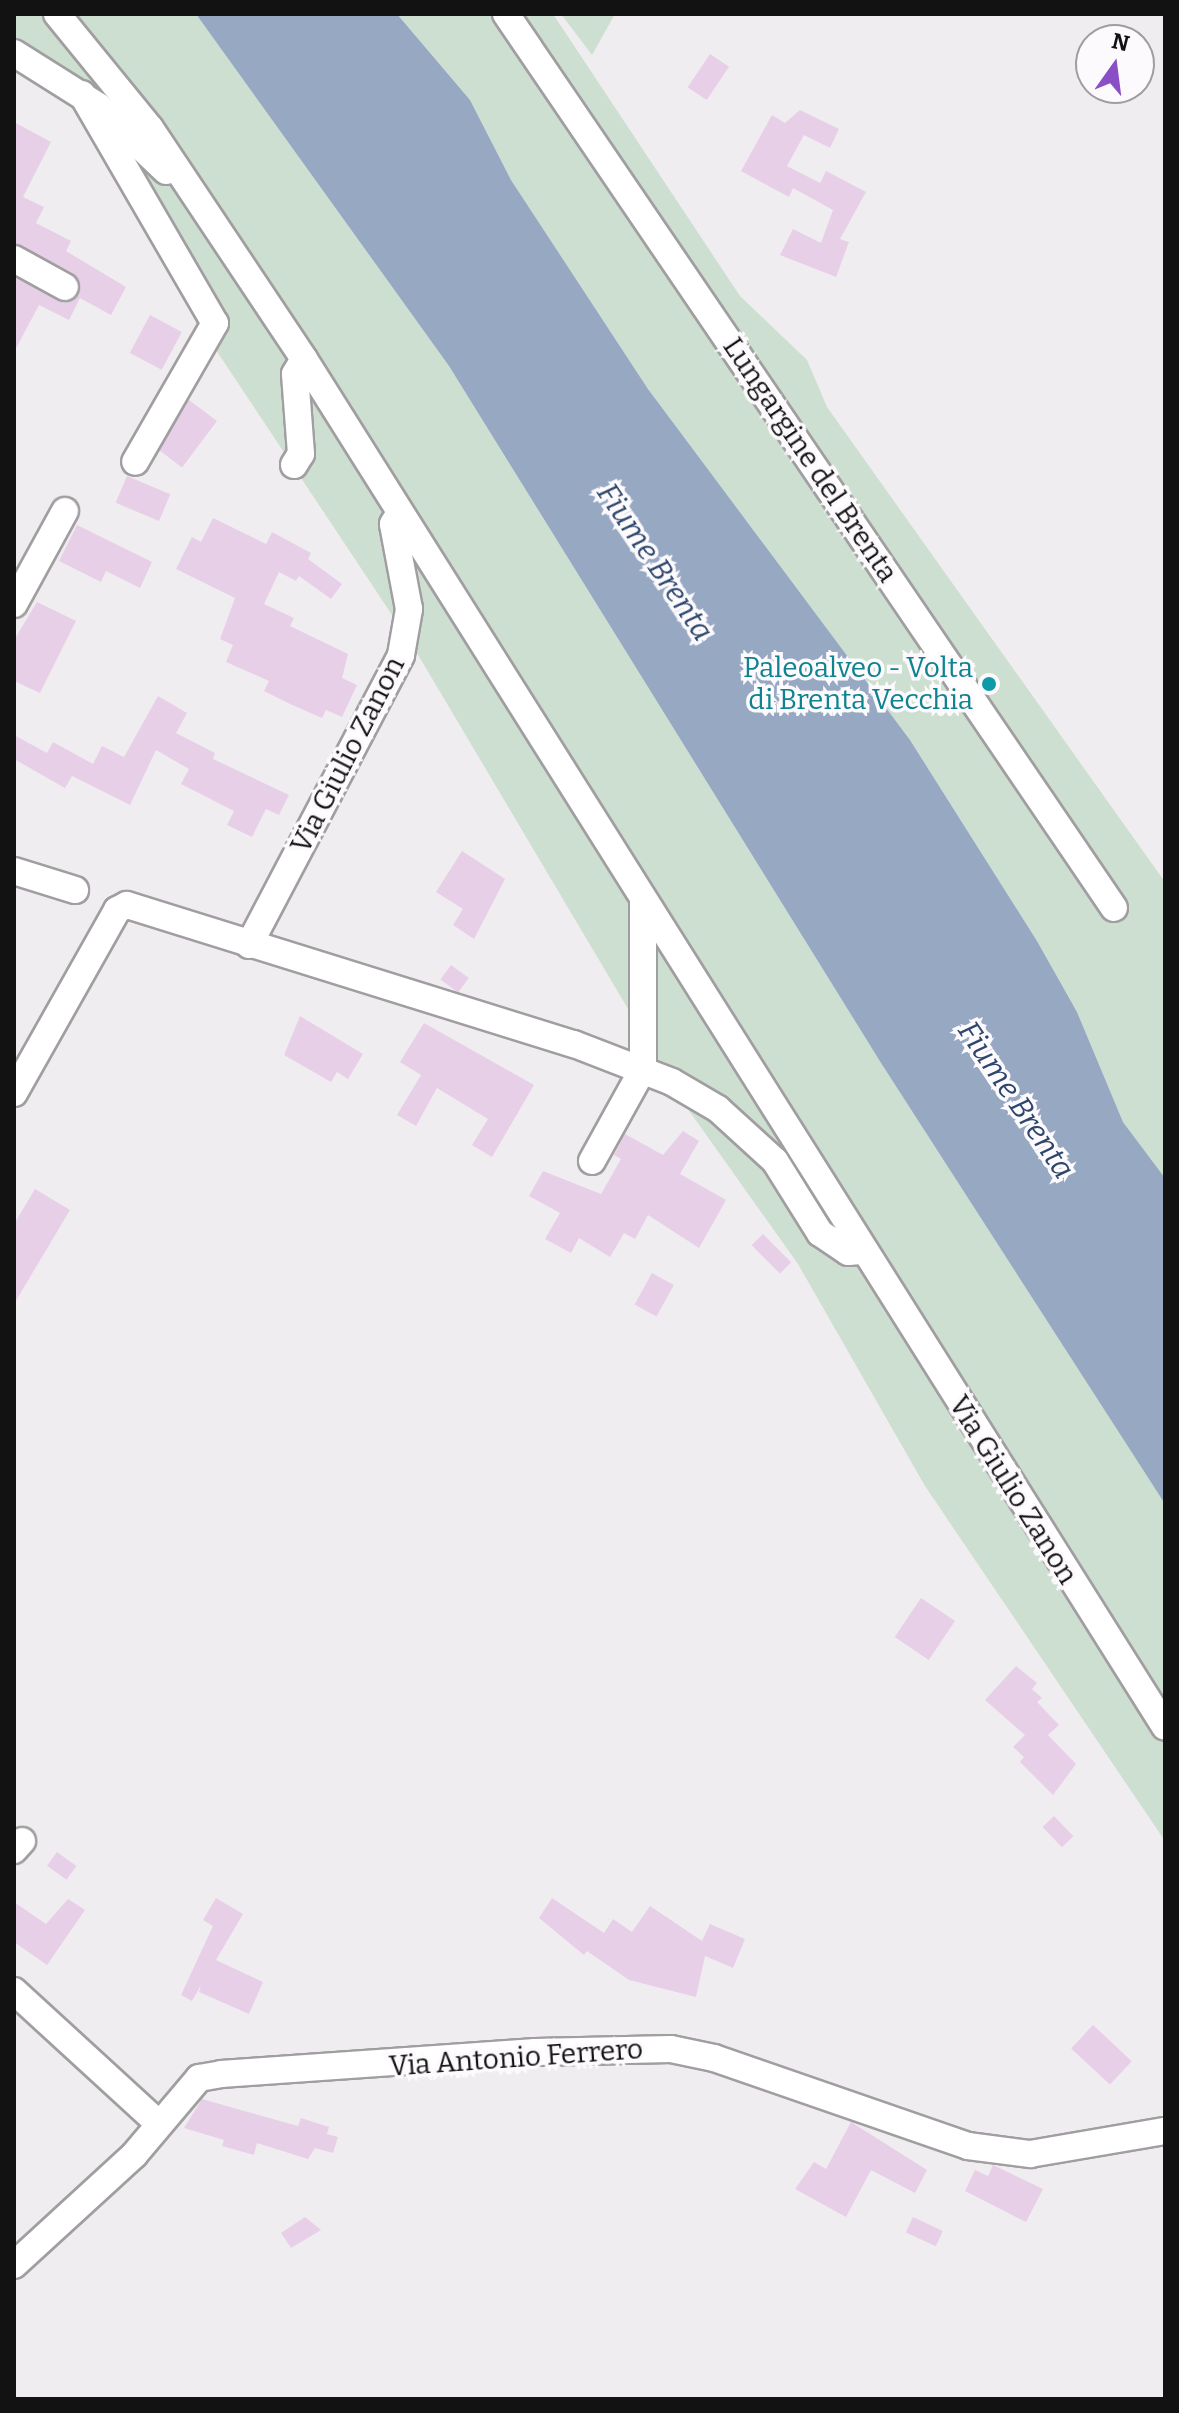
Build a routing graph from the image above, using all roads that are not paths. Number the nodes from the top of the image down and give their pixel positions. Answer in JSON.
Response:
{"nodes":[{"id":1,"x":57,"y":14,"type":"edge"},
{"id":2,"x":506,"y":14,"type":"edge"},
{"id":3,"x":14,"y":53,"type":"edge"},
{"id":4,"x":82,"y":94,"type":"junction"},
{"id":5,"x":181,"y":173,"type":"junction"},
{"id":6,"x":14,"y":259,"type":"edge"},
{"id":7,"x":65,"y":287,"type":"dead end"},
{"id":8,"x":304,"y":359,"type":"junction"},
{"id":9,"x":135,"y":462,"type":"dead end"},
{"id":10,"x":294,"y":465,"type":"dead end"},
{"id":11,"x":65,"y":511,"type":"dead end"},
{"id":12,"x":400,"y":513,"type":"junction"},
{"id":13,"x":14,"y":604,"type":"edge"},
{"id":14,"x":14,"y":871,"type":"edge"},
{"id":15,"x":75,"y":890,"type":"dead end"},
{"id":16,"x":643,"y":899,"type":"junction"},
{"id":17,"x":1114,"y":908,"type":"dead end"},
{"id":18,"x":249,"y":945,"type":"junction"},
{"id":19,"x":643,"y":1069,"type":"junction"},
{"id":20,"x":14,"y":1093,"type":"edge"},
{"id":21,"x":592,"y":1161,"type":"dead end"},
{"id":22,"x":864,"y":1251,"type":"junction"},
{"id":23,"x":1165,"y":1727,"type":"edge"},
{"id":24,"x":14,"y":1991,"type":"edge"},
{"id":25,"x":158,"y":2123,"type":"junction"},
{"id":26,"x":1165,"y":2131,"type":"edge"},
{"id":27,"x":14,"y":2265,"type":"edge"}],
"edges":[{"from":1,"to":5,"type":"street","name":"Via Giulio Zanon"},
{"from":2,"to":17,"type":"street","name":"Lungargine del Brenta"},
{"from":3,"to":4,"type":"street","name":"Via Giulio Zanon"},
{"from":4,"to":5,"type":"street","name":"Via Giulio Zanon"},
{"from":4,"to":9,"type":"street","name":"Via Giulio Zanon"},
{"from":5,"to":8,"type":"street","name":"Via Giulio Zanon"},
{"from":6,"to":7,"type":"street"},
{"from":8,"to":10,"type":"street"},
{"from":8,"to":12,"type":"street","name":"Via Giulio Zanon"},
{"from":11,"to":13,"type":"street"},
{"from":12,"to":16,"type":"street","name":"Via Giulio Zanon"},
{"from":12,"to":18,"type":"street","name":"Via Giulio Zanon"},
{"from":14,"to":15,"type":"street"},
{"from":16,"to":19,"type":"street"},
{"from":16,"to":22,"type":"street","name":"Via Giulio Zanon"},
{"from":18,"to":19,"type":"street"},
{"from":18,"to":20,"type":"street"},
{"from":19,"to":21,"type":"street"},
{"from":19,"to":22,"type":"street"},
{"from":22,"to":23,"type":"street","name":"Via Giulio Zanon"},
{"from":24,"to":25,"type":"street"},
{"from":25,"to":26,"type":"street","name":"Via Antonio Ferrero"},
{"from":25,"to":27,"type":"street","name":"Via Antonio Ferrero"}]}
